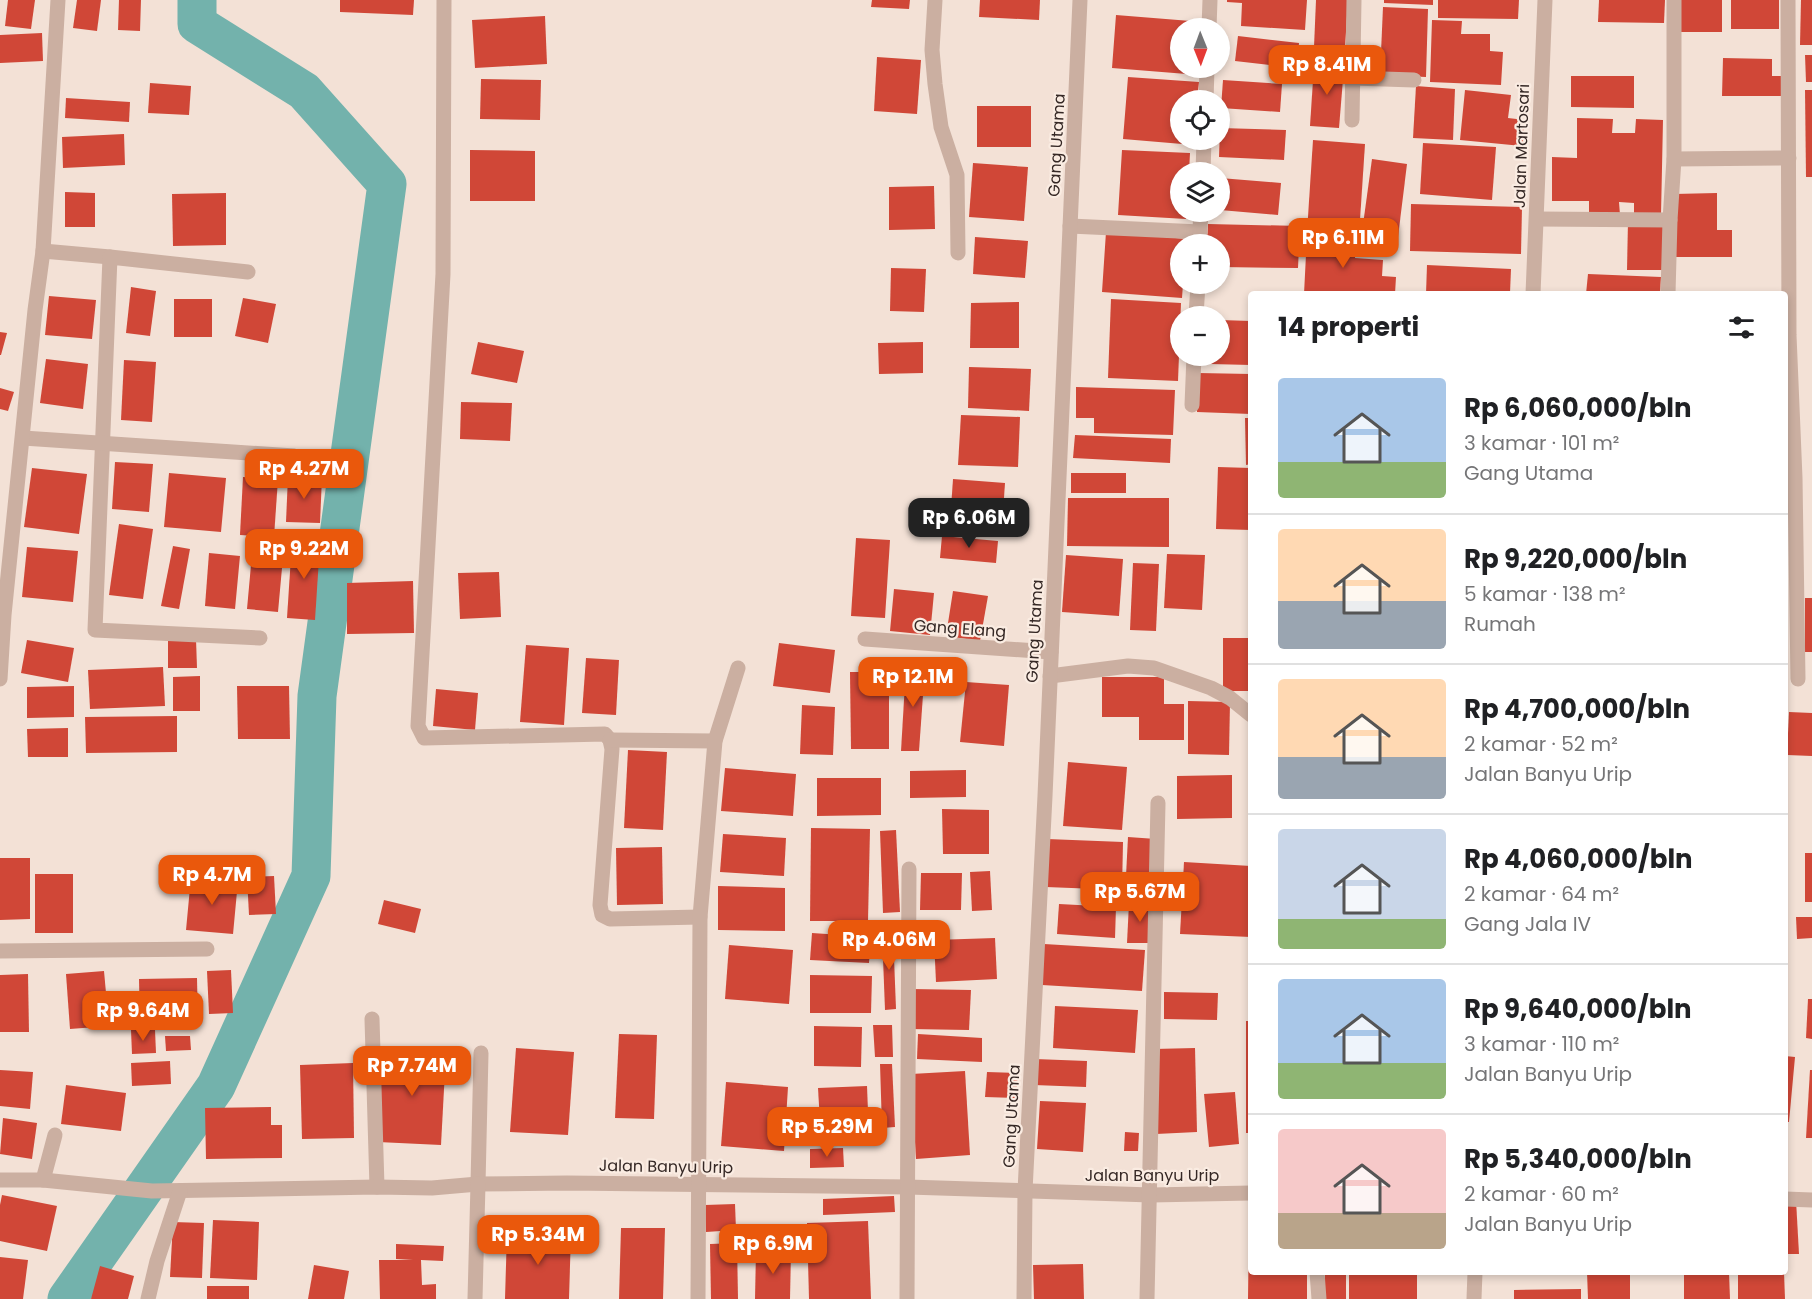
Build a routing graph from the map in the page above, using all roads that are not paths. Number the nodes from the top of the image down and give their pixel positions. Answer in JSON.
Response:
{"nodes":[{"id":1,"x":58,"y":0,"type":"edge"},
{"id":2,"x":444,"y":0,"type":"edge"},
{"id":3,"x":935,"y":0,"type":"edge"},
{"id":4,"x":1080,"y":0,"type":"edge"},
{"id":5,"x":1210,"y":0,"type":"edge"},
{"id":6,"x":1354,"y":0,"type":"edge"},
{"id":7,"x":1545,"y":0,"type":"edge"},
{"id":8,"x":1674,"y":0,"type":"edge"},
{"id":9,"x":1788,"y":0,"type":"edge"},
{"id":10,"x":1209,"y":18,"type":"edge"},
{"id":11,"x":1353,"y":78,"type":"junction"},
{"id":12,"x":1414,"y":80,"type":"dead end"},
{"id":13,"x":1352,"y":120,"type":"dead end"},
{"id":14,"x":1789,"y":158,"type":"junction"},
{"id":15,"x":1674,"y":159,"type":"junction"},
{"id":16,"x":1537,"y":219,"type":"junction"},
{"id":17,"x":1670,"y":220,"type":"junction"},
{"id":18,"x":1070,"y":226,"type":"junction"},
{"id":19,"x":1170,"y":235,"type":"edge"},
{"id":20,"x":43,"y":251,"type":"junction"},
{"id":21,"x":958,"y":253,"type":"dead end"},
{"id":22,"x":110,"y":257,"type":"junction"},
{"id":23,"x":248,"y":272,"type":"dead end"},
{"id":24,"x":1533,"y":291,"type":"edge"},
{"id":25,"x":1668,"y":291,"type":"edge"},
{"id":26,"x":1194,"y":366,"type":"edge"},
{"id":27,"x":1192,"y":405,"type":"dead end"},
{"id":28,"x":22,"y":438,"type":"junction"},
{"id":29,"x":102,"y":442,"type":"junction"},
{"id":30,"x":294,"y":456,"type":"dead end"},
{"id":31,"x":1790,"y":478,"type":"edge"},
{"id":32,"x":260,"y":638,"type":"dead end"},
{"id":33,"x":865,"y":639,"type":"dead end"},
{"id":34,"x":1052,"y":652,"type":"junction"},
{"id":35,"x":738,"y":668,"type":"dead end"},
{"id":36,"x":1050,"y":675,"type":"junction"},
{"id":37,"x":1798,"y":679,"type":"dead end"},
{"id":38,"x":0,"y":680,"type":"edge"},
{"id":39,"x":1248,"y":713,"type":"edge"},
{"id":40,"x":610,"y":740,"type":"junction"},
{"id":41,"x":715,"y":741,"type":"junction"},
{"id":42,"x":1158,"y":803,"type":"dead end"},
{"id":43,"x":909,"y":869,"type":"dead end"},
{"id":44,"x":700,"y":916,"type":"junction"},
{"id":45,"x":207,"y":949,"type":"dead end"},
{"id":46,"x":0,"y":951,"type":"edge"},
{"id":47,"x":372,"y":1019,"type":"dead end"},
{"id":48,"x":481,"y":1053,"type":"dead end"},
{"id":49,"x":56,"y":1135,"type":"dead end"},
{"id":50,"x":0,"y":1180,"type":"edge"},
{"id":51,"x":43,"y":1180,"type":"junction"},
{"id":52,"x":478,"y":1184,"type":"junction"},
{"id":53,"x":698,"y":1184,"type":"junction"},
{"id":54,"x":377,"y":1187,"type":"junction"},
{"id":55,"x":908,"y":1187,"type":"junction"},
{"id":56,"x":180,"y":1191,"type":"junction"},
{"id":57,"x":1025,"y":1191,"type":"junction"},
{"id":58,"x":1248,"y":1193,"type":"edge"},
{"id":59,"x":1151,"y":1195,"type":"junction"},
{"id":60,"x":1788,"y":1198,"type":"edge"},
{"id":61,"x":1812,"y":1200,"type":"edge"},
{"id":62,"x":1317,"y":1275,"type":"edge"},
{"id":63,"x":1475,"y":1275,"type":"edge"},
{"id":64,"x":148,"y":1299,"type":"edge"},
{"id":65,"x":475,"y":1299,"type":"edge"},
{"id":66,"x":698,"y":1299,"type":"edge"},
{"id":67,"x":907,"y":1299,"type":"edge"},
{"id":68,"x":1024,"y":1299,"type":"edge"},
{"id":69,"x":1147,"y":1299,"type":"edge"},
{"id":70,"x":1319,"y":1299,"type":"edge"},
{"id":71,"x":1474,"y":1299,"type":"edge"}],
"edges":[{"from":1,"to":20,"type":"street"},
{"from":2,"to":40,"type":"street"},
{"from":3,"to":21,"type":"street"},
{"from":4,"to":18,"type":"street","name":"Gang Utama"},
{"from":5,"to":10,"type":"street"},
{"from":6,"to":11,"type":"street"},
{"from":7,"to":16,"type":"street","name":"Jalan Martosari"},
{"from":8,"to":15,"type":"street"},
{"from":9,"to":14,"type":"street"},
{"from":11,"to":12,"type":"street"},
{"from":11,"to":13,"type":"street"},
{"from":14,"to":15,"type":"street"},
{"from":14,"to":31,"type":"street"},
{"from":15,"to":17,"type":"street"},
{"from":16,"to":17,"type":"street"},
{"from":16,"to":24,"type":"street","name":"Jalan Martosari"},
{"from":17,"to":25,"type":"street"},
{"from":18,"to":19,"type":"street"},
{"from":18,"to":34,"type":"street","name":"Gang Utama"},
{"from":20,"to":22,"type":"street"},
{"from":20,"to":28,"type":"street"},
{"from":22,"to":23,"type":"street"},
{"from":22,"to":29,"type":"street"},
{"from":26,"to":27,"type":"street"},
{"from":28,"to":29,"type":"street"},
{"from":28,"to":38,"type":"street"},
{"from":29,"to":30,"type":"street"},
{"from":29,"to":32,"type":"street"},
{"from":31,"to":37,"type":"street"},
{"from":33,"to":34,"type":"street","name":"Gang Elang"},
{"from":34,"to":36,"type":"street","name":"Gang Utama"},
{"from":35,"to":41,"type":"street"},
{"from":36,"to":39,"type":"street"},
{"from":36,"to":57,"type":"street","name":"Gang Utama"},
{"from":40,"to":41,"type":"street"},
{"from":40,"to":44,"type":"street"},
{"from":41,"to":44,"type":"street"},
{"from":42,"to":59,"type":"street"},
{"from":43,"to":55,"type":"street"},
{"from":44,"to":53,"type":"street"},
{"from":45,"to":46,"type":"street"},
{"from":47,"to":54,"type":"street"},
{"from":48,"to":52,"type":"street"},
{"from":49,"to":51,"type":"street"},
{"from":50,"to":51,"type":"street","name":"Jalan Banyu Urip"},
{"from":51,"to":56,"type":"street","name":"Jalan Banyu Urip"},
{"from":52,"to":53,"type":"street","name":"Jalan Banyu Urip"},
{"from":52,"to":54,"type":"street","name":"Jalan Banyu Urip"},
{"from":52,"to":65,"type":"street"},
{"from":53,"to":55,"type":"street","name":"Jalan Banyu Urip"},
{"from":53,"to":66,"type":"street"},
{"from":54,"to":56,"type":"street","name":"Jalan Banyu Urip"},
{"from":55,"to":57,"type":"street","name":"Jalan Banyu Urip"},
{"from":55,"to":67,"type":"street"},
{"from":56,"to":64,"type":"street"},
{"from":57,"to":59,"type":"street","name":"Jalan Banyu Urip"},
{"from":57,"to":68,"type":"street","name":"Gang Utama"},
{"from":58,"to":59,"type":"street","name":"Jalan Banyu Urip"},
{"from":59,"to":69,"type":"street"},
{"from":60,"to":61,"type":"street"},
{"from":62,"to":70,"type":"street"},
{"from":63,"to":71,"type":"street"}]}
